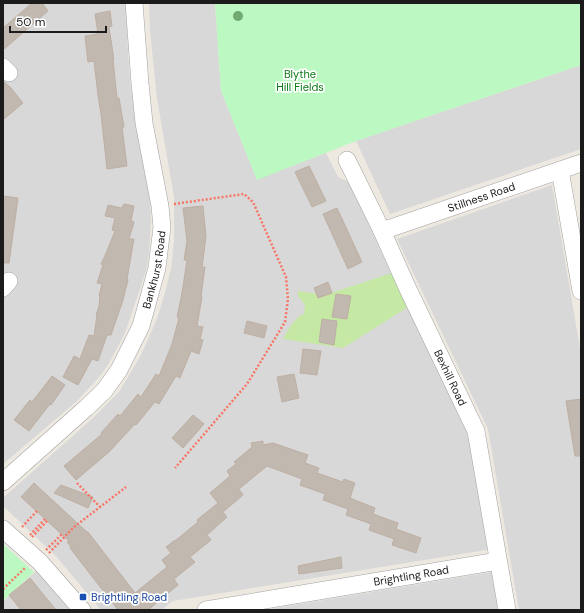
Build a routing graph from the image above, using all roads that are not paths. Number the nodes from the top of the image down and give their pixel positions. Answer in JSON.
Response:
{"nodes":[{"id":1,"x":134,"y":3,"type":"edge"},
{"id":2,"x":347,"y":160,"type":"dead end"},
{"id":3,"x":581,"y":163,"type":"edge"},
{"id":4,"x":560,"y":170,"type":"junction"},
{"id":5,"x":382,"y":231,"type":"junction"},
{"id":6,"x":581,"y":291,"type":"edge"},
{"id":7,"x":3,"y":482,"type":"edge"},
{"id":8,"x":3,"y":528,"type":"edge"},
{"id":9,"x":498,"y":561,"type":"junction"},
{"id":10,"x":82,"y":610,"type":"edge"},
{"id":11,"x":206,"y":610,"type":"edge"},
{"id":12,"x":507,"y":610,"type":"edge"}],
"edges":[{"from":1,"to":7,"type":"street","name":"Bankhurst Road"},
{"from":2,"to":5,"type":"street","name":"Bexhill Road"},
{"from":3,"to":4,"type":"street","name":"Stillness Road"},
{"from":4,"to":5,"type":"street","name":"Stillness Road"},
{"from":4,"to":6,"type":"street"},
{"from":5,"to":9,"type":"street","name":"Bexhill Road"},
{"from":8,"to":10,"type":"street"},
{"from":9,"to":11,"type":"street","name":"Brightling Road"},
{"from":9,"to":12,"type":"street","name":"Bexhill Road"}]}
